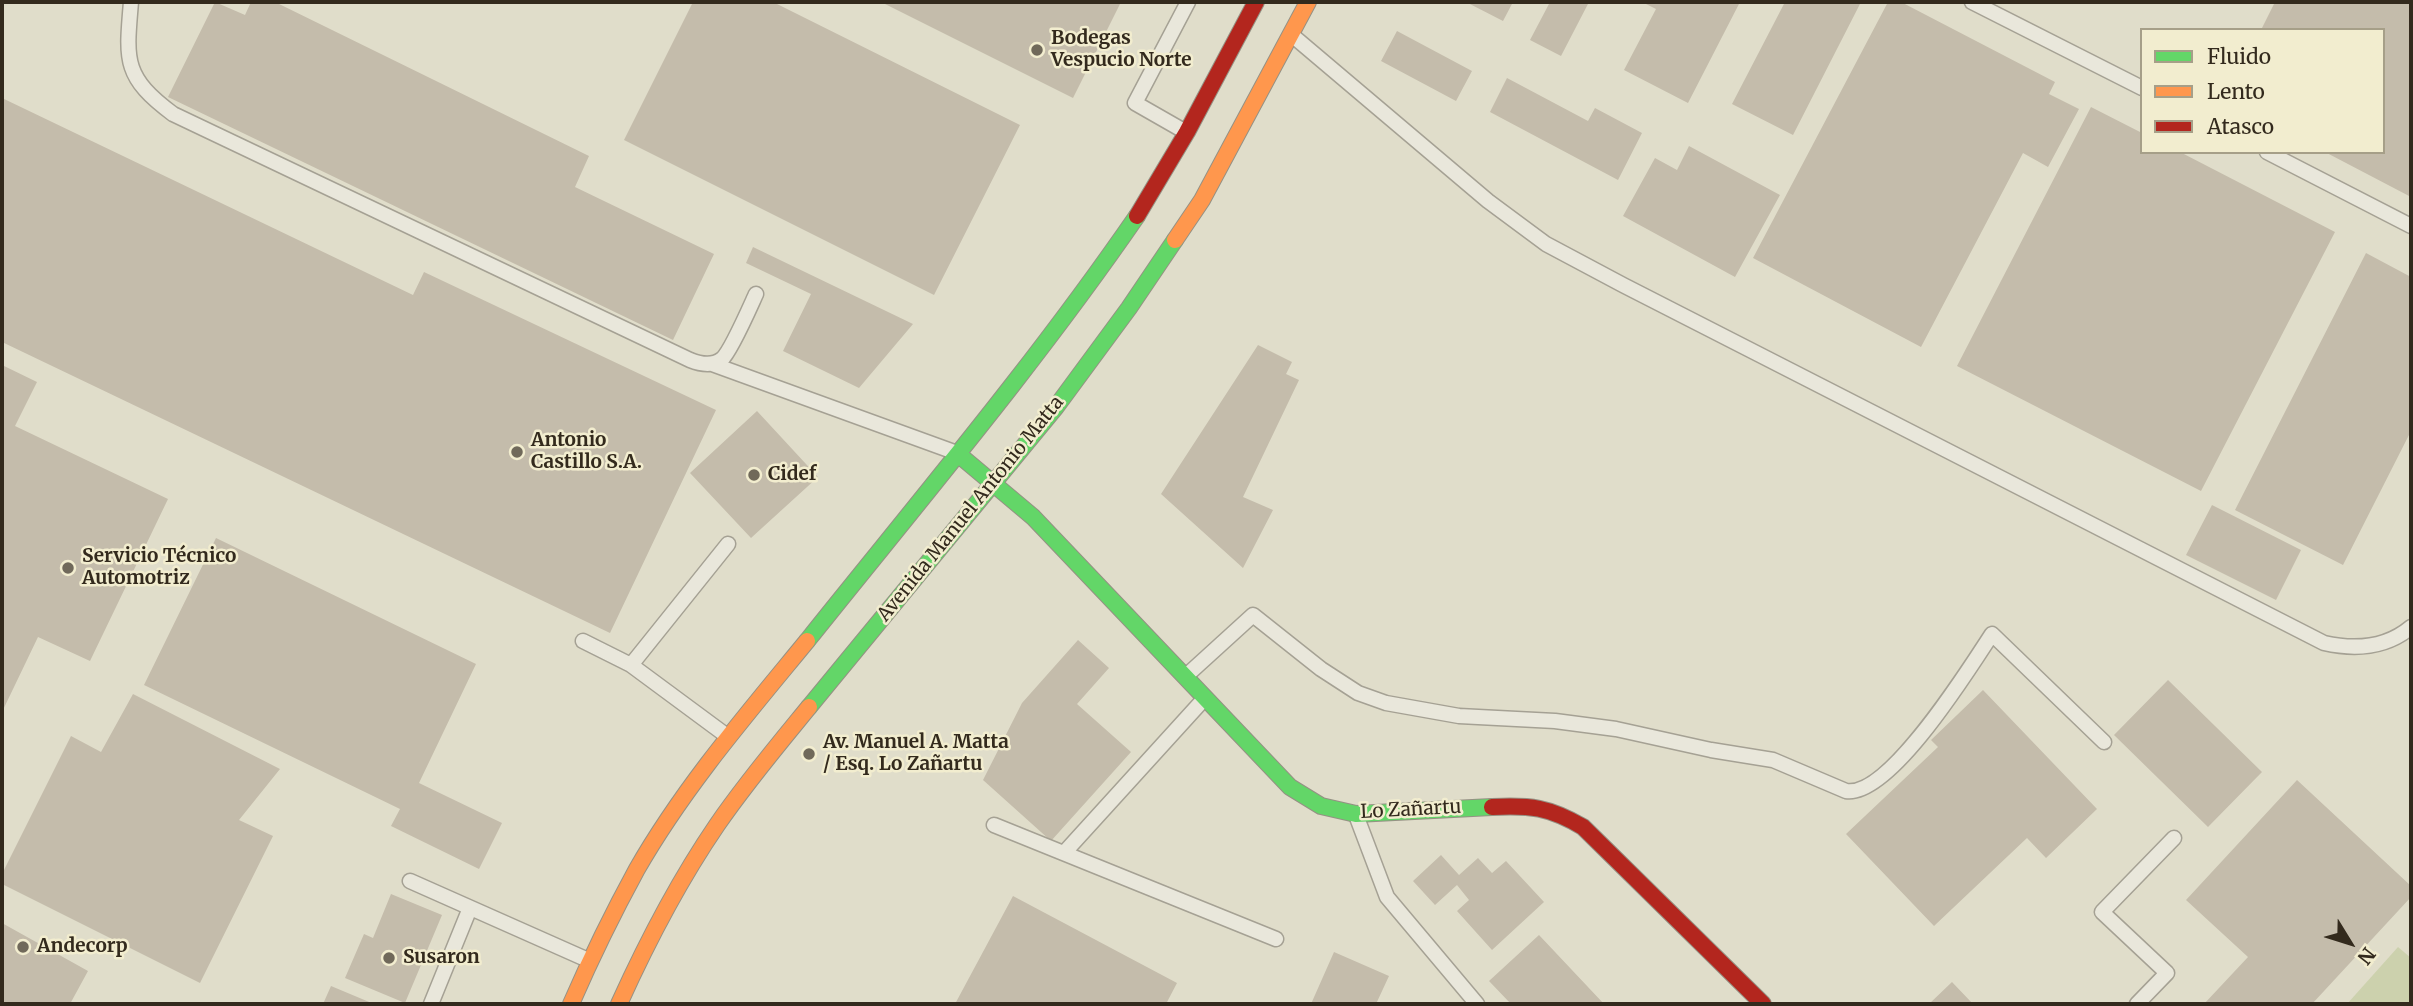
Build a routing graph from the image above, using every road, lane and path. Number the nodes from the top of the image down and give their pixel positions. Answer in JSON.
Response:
{"nodes":[{"id":1,"x":131,"y":2,"type":"edge"},
{"id":2,"x":1188,"y":2,"type":"edge"},
{"id":3,"x":1256,"y":2,"type":"edge"},
{"id":4,"x":1308,"y":2,"type":"edge"},
{"id":5,"x":1972,"y":2,"type":"edge"},
{"id":6,"x":1292,"y":36,"type":"junction"},
{"id":7,"x":2140,"y":87,"type":"edge"},
{"id":8,"x":1187,"y":132,"type":"junction"},
{"id":9,"x":2271,"y":154,"type":"edge"},
{"id":10,"x":2411,"y":226,"type":"edge"},
{"id":11,"x":756,"y":294,"type":"dead end"},
{"id":12,"x":712,"y":364,"type":"junction"},
{"id":13,"x":958,"y":454,"type":"junction"},
{"id":14,"x":994,"y":482,"type":"junction"},
{"id":15,"x":728,"y":544,"type":"dead end"},
{"id":16,"x":2411,"y":626,"type":"edge"},
{"id":17,"x":583,"y":641,"type":"dead end"},
{"id":18,"x":631,"y":664,"type":"junction"},
{"id":19,"x":1185,"y":677,"type":"junction"},
{"id":20,"x":1205,"y":698,"type":"junction"},
{"id":21,"x":729,"y":737,"type":"junction"},
{"id":22,"x":2104,"y":742,"type":"dead end"},
{"id":23,"x":1356,"y":814,"type":"junction"},
{"id":24,"x":994,"y":825,"type":"dead end"},
{"id":25,"x":2174,"y":838,"type":"dead end"},
{"id":26,"x":1064,"y":853,"type":"junction"},
{"id":27,"x":410,"y":881,"type":"dead end"},
{"id":28,"x":470,"y":908,"type":"junction"},
{"id":29,"x":1276,"y":939,"type":"dead end"},
{"id":30,"x":590,"y":961,"type":"junction"},
{"id":31,"x":431,"y":1004,"type":"edge"},
{"id":32,"x":570,"y":1004,"type":"edge"},
{"id":33,"x":619,"y":1004,"type":"edge"},
{"id":34,"x":1477,"y":1004,"type":"edge"},
{"id":35,"x":1763,"y":1004,"type":"edge"},
{"id":36,"x":2137,"y":1004,"type":"edge"}],
"edges":[{"from":1,"to":12,"type":"lane"},
{"from":2,"to":8,"type":"lane"},
{"from":3,"to":8,"type":"main road"},
{"from":4,"to":6,"type":"main road","name":"Avenida Manuel Antonio Matta"},
{"from":5,"to":7,"type":"lane"},
{"from":6,"to":14,"type":"main road","name":"Avenida Manuel Antonio Matta"},
{"from":6,"to":16,"type":"lane"},
{"from":8,"to":13,"type":"main road"},
{"from":9,"to":10,"type":"lane"},
{"from":11,"to":12,"type":"lane"},
{"from":12,"to":13,"type":"lane"},
{"from":13,"to":14,"type":"main road","name":"Lo Zañartu"},
{"from":13,"to":21,"type":"main road"},
{"from":14,"to":19,"type":"main road","name":"Lo Zañartu"},
{"from":14,"to":33,"type":"main road","name":"Avenida Manuel Antonio Matta"},
{"from":15,"to":18,"type":"lane"},
{"from":17,"to":18,"type":"lane"},
{"from":18,"to":21,"type":"lane"},
{"from":19,"to":20,"type":"main road","name":"Lo Zañartu"},
{"from":19,"to":22,"type":"lane"},
{"from":20,"to":23,"type":"main road","name":"Lo Zañartu"},
{"from":20,"to":26,"type":"lane"},
{"from":21,"to":30,"type":"main road"},
{"from":23,"to":34,"type":"lane"},
{"from":23,"to":35,"type":"main road","name":"Lo Zañartu"},
{"from":24,"to":26,"type":"lane"},
{"from":25,"to":36,"type":"lane"},
{"from":26,"to":29,"type":"lane"},
{"from":27,"to":28,"type":"lane"},
{"from":28,"to":30,"type":"lane"},
{"from":28,"to":31,"type":"lane"},
{"from":30,"to":32,"type":"main road"}]}
